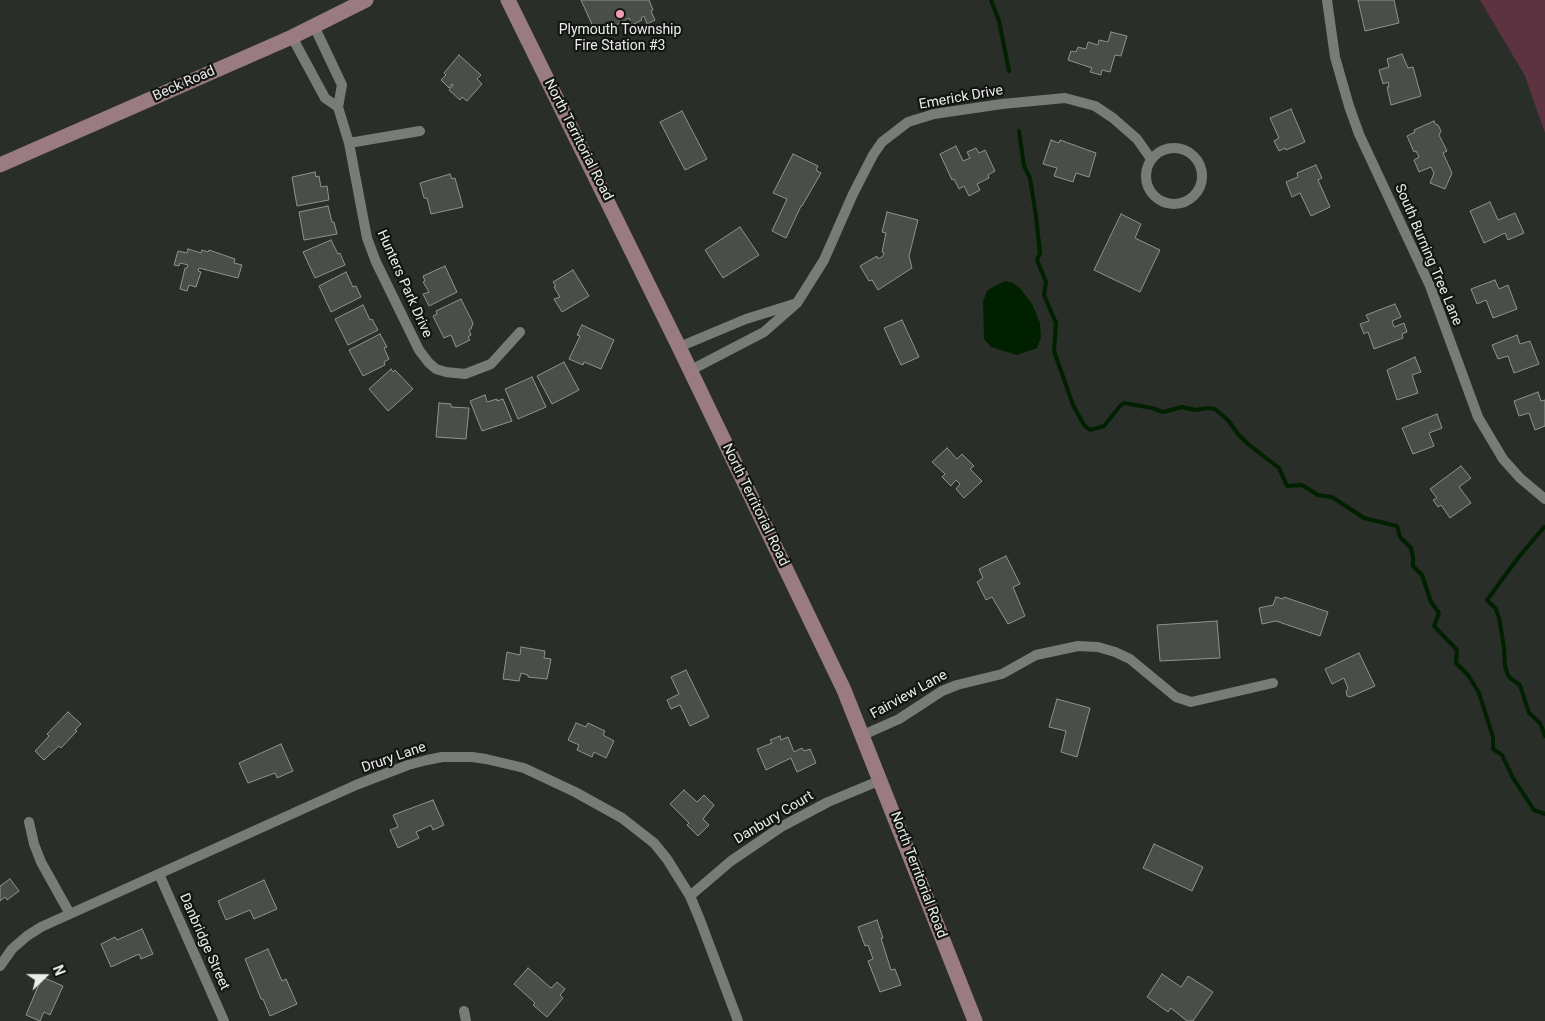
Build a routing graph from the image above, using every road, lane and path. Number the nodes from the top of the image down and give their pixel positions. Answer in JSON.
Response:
{"nodes":[{"id":1,"x":366,"y":0,"type":"edge"},
{"id":2,"x":508,"y":0,"type":"edge"},
{"id":3,"x":1327,"y":0,"type":"edge"},
{"id":4,"x":314,"y":26,"type":"junction"},
{"id":5,"x":292,"y":37,"type":"junction"},
{"id":6,"x":338,"y":106,"type":"junction"},
{"id":7,"x":420,"y":131,"type":"dead end"},
{"id":8,"x":349,"y":143,"type":"junction"},
{"id":9,"x":1152,"y":159,"type":"junction"},
{"id":10,"x":0,"y":165,"type":"edge"},
{"id":11,"x":797,"y":302,"type":"junction"},
{"id":12,"x":520,"y":332,"type":"dead end"},
{"id":13,"x":679,"y":347,"type":"junction"},
{"id":14,"x":691,"y":370,"type":"junction"},
{"id":15,"x":1545,"y":499,"type":"edge"},
{"id":16,"x":1272,"y":683,"type":"dead end"},
{"id":17,"x":864,"y":735,"type":"junction"},
{"id":18,"x":881,"y":780,"type":"junction"},
{"id":19,"x":29,"y":822,"type":"dead end"},
{"id":20,"x":159,"y":874,"type":"junction"},
{"id":21,"x":690,"y":896,"type":"junction"},
{"id":22,"x":70,"y":914,"type":"junction"},
{"id":23,"x":0,"y":966,"type":"edge"},
{"id":24,"x":224,"y":1021,"type":"edge"},
{"id":25,"x":738,"y":1021,"type":"edge"},
{"id":26,"x":975,"y":1021,"type":"edge"}],
"edges":[{"from":1,"to":4,"type":"main road","name":"Beck Road"},
{"from":2,"to":13,"type":"main road","name":"North Territorial Road"},
{"from":3,"to":15,"type":"street","name":"South Burning Tree Lane"},
{"from":4,"to":5,"type":"main road","name":"Beck Road"},
{"from":4,"to":6,"type":"street","name":"Hunters Park Drive"},
{"from":5,"to":6,"type":"street"},
{"from":5,"to":10,"type":"main road","name":"Beck Road"},
{"from":6,"to":8,"type":"street","name":"Hunters Park Drive"},
{"from":7,"to":8,"type":"street"},
{"from":8,"to":12,"type":"street","name":"Hunters Park Drive"},
{"from":9,"to":9,"type":"street"},
{"from":9,"to":11,"type":"street","name":"Emerick Drive"},
{"from":11,"to":13,"type":"street"},
{"from":11,"to":14,"type":"street","name":"Emerick Drive"},
{"from":13,"to":14,"type":"main road","name":"North Territorial Road"},
{"from":14,"to":17,"type":"main road","name":"North Territorial Road"},
{"from":16,"to":17,"type":"street","name":"Fairview Lane"},
{"from":17,"to":18,"type":"main road","name":"North Territorial Road"},
{"from":18,"to":21,"type":"street","name":"Danbury Court"},
{"from":18,"to":26,"type":"main road","name":"North Territorial Road"},
{"from":19,"to":22,"type":"street"},
{"from":20,"to":21,"type":"street","name":"Drury Lane"},
{"from":20,"to":22,"type":"street","name":"Drury Lane"},
{"from":20,"to":24,"type":"street","name":"Danbridge Street"},
{"from":21,"to":25,"type":"street","name":"Drury Lane"},
{"from":22,"to":23,"type":"street","name":"Drury Lane"}]}
